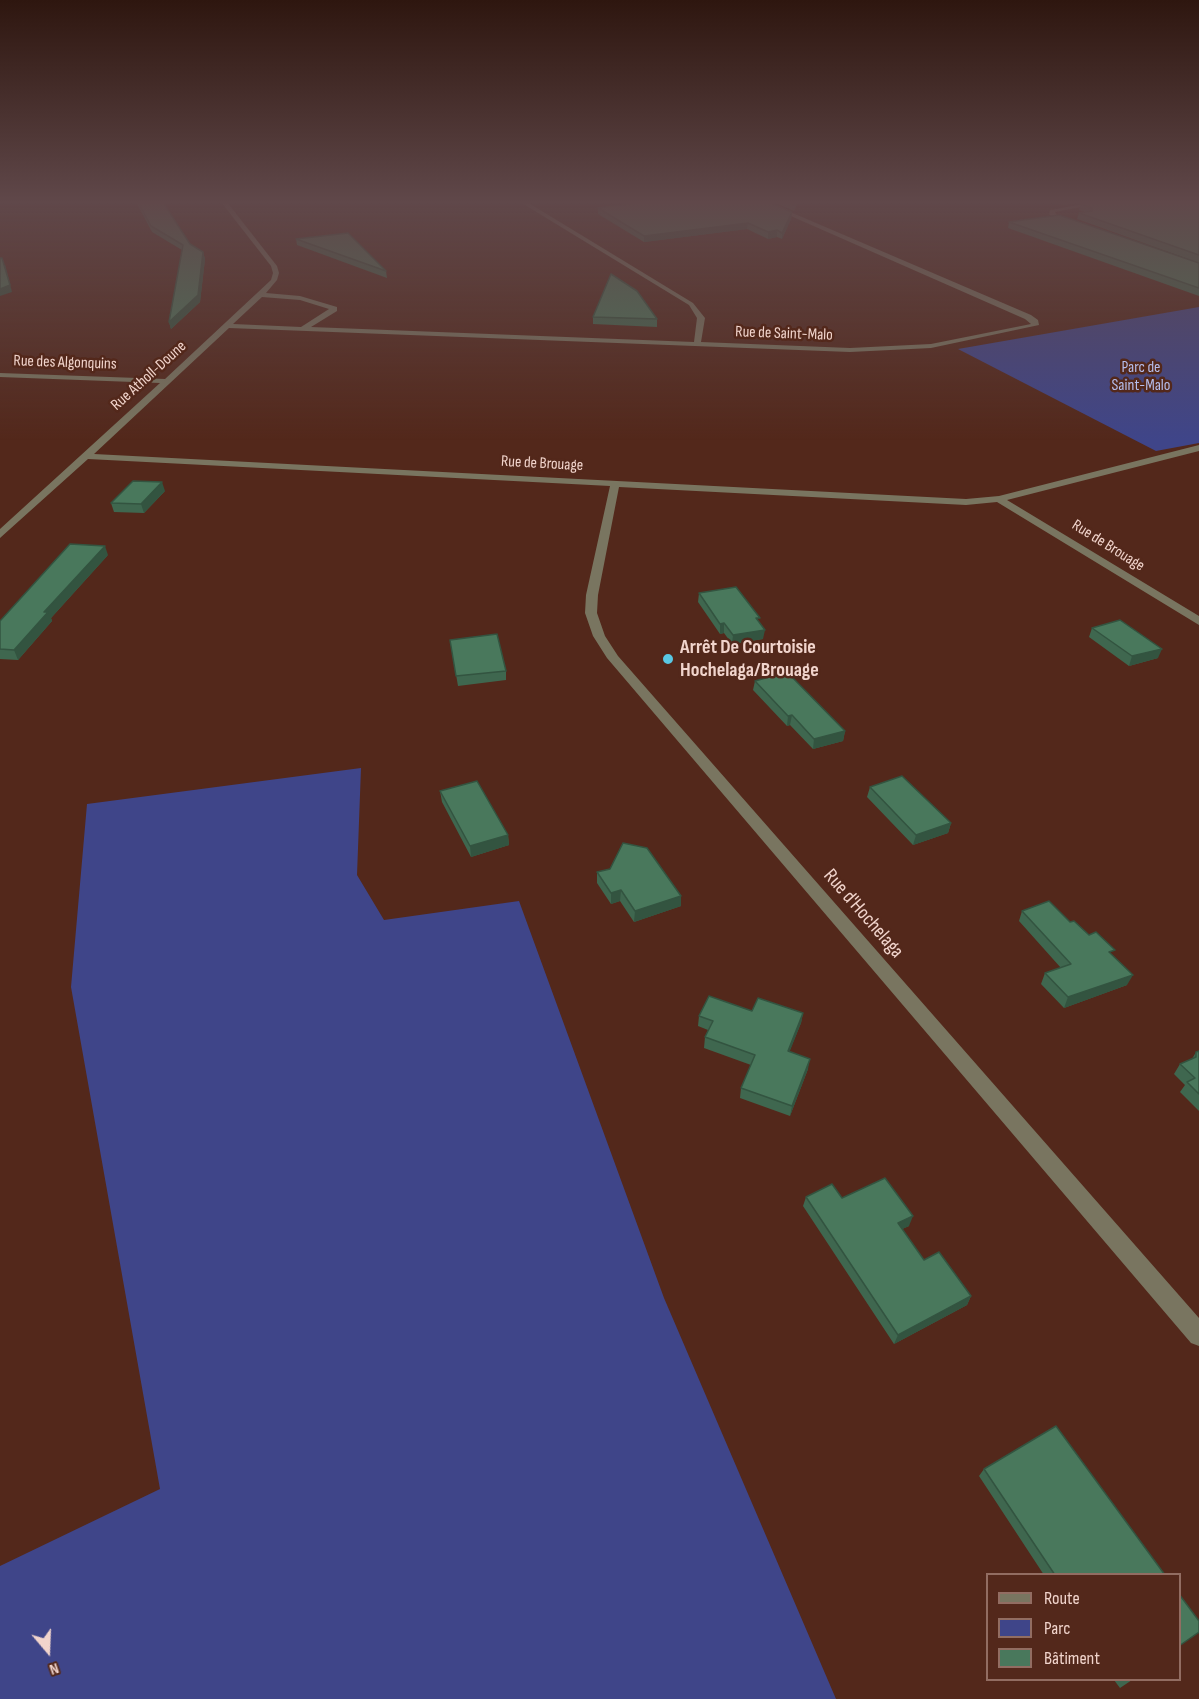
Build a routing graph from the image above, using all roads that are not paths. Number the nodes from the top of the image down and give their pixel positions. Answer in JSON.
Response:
{"nodes":[{"id":1,"x":273,"y":281,"type":"edge"},
{"id":2,"x":656,"y":281,"type":"edge"},
{"id":3,"x":945,"y":281,"type":"edge"},
{"id":4,"x":261,"y":295,"type":"junction"},
{"id":5,"x":227,"y":326,"type":"junction"},
{"id":6,"x":304,"y":328,"type":"junction"},
{"id":7,"x":697,"y":344,"type":"junction"},
{"id":8,"x":0,"y":375,"type":"edge"},
{"id":9,"x":165,"y":381,"type":"junction"},
{"id":10,"x":1199,"y":448,"type":"edge"},
{"id":11,"x":84,"y":456,"type":"junction"},
{"id":12,"x":615,"y":485,"type":"junction"},
{"id":13,"x":999,"y":499,"type":"junction"},
{"id":14,"x":0,"y":535,"type":"edge"},
{"id":15,"x":1199,"y":621,"type":"edge"},
{"id":16,"x":1199,"y":1335,"type":"edge"}],
"edges":[{"from":1,"to":4,"type":"street","name":"Rue Atholl-Doune"},
{"from":2,"to":7,"type":"street"},
{"from":3,"to":7,"type":"street","name":"Rue de Saint-Malo"},
{"from":4,"to":5,"type":"street","name":"Rue Atholl-Doune"},
{"from":4,"to":6,"type":"street"},
{"from":5,"to":6,"type":"street","name":"Rue de Saint-Malo"},
{"from":5,"to":9,"type":"street","name":"Rue Atholl-Doune"},
{"from":6,"to":7,"type":"street","name":"Rue de Saint-Malo"},
{"from":8,"to":9,"type":"street","name":"Rue des Algonquins"},
{"from":9,"to":11,"type":"street","name":"Rue Atholl-Doune"},
{"from":10,"to":13,"type":"street","name":"Rue de Brouage"},
{"from":11,"to":12,"type":"street","name":"Rue de Brouage"},
{"from":11,"to":14,"type":"street","name":"Rue Atholl-Doune"},
{"from":12,"to":13,"type":"street","name":"Rue de Brouage"},
{"from":12,"to":16,"type":"street","name":"Rue d'Hochelaga"},
{"from":13,"to":15,"type":"street","name":"Rue de Brouage"}]}
